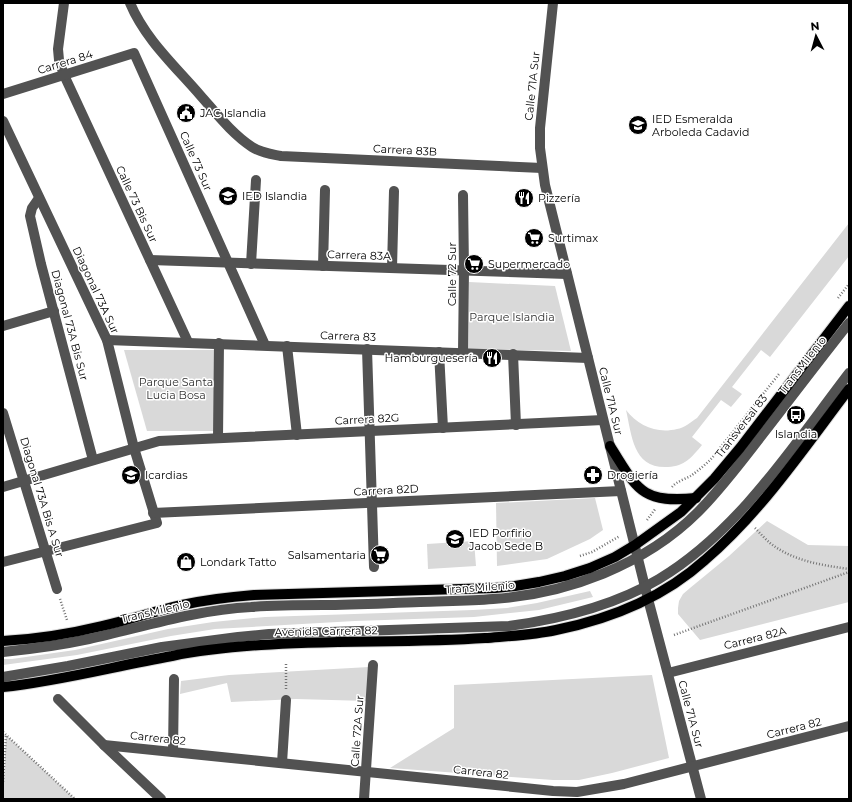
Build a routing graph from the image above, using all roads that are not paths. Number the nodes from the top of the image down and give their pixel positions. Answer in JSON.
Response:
{"nodes":[{"id":1,"x":64,"y":3,"type":"edge"},
{"id":2,"x":130,"y":3,"type":"edge"},
{"id":3,"x":553,"y":3,"type":"edge"},
{"id":4,"x":134,"y":53,"type":"joint"},
{"id":5,"x":64,"y":75,"type":"junction"},
{"id":6,"x":3,"y":94,"type":"edge"},
{"id":7,"x":3,"y":121,"type":"edge"},
{"id":8,"x":542,"y":168,"type":"junction"},
{"id":9,"x":256,"y":180,"type":"dead end"},
{"id":10,"x":325,"y":190,"type":"dead end"},
{"id":11,"x":394,"y":191,"type":"dead end"},
{"id":12,"x":464,"y":195,"type":"dead end"},
{"id":13,"x":40,"y":198,"type":"junction"},
{"id":14,"x":150,"y":260,"type":"junction"},
{"id":15,"x":229,"y":263,"type":"junction"},
{"id":16,"x":251,"y":264,"type":"junction"},
{"id":17,"x":323,"y":266,"type":"junction"},
{"id":18,"x":392,"y":268,"type":"junction"},
{"id":19,"x":464,"y":270,"type":"junction"},
{"id":20,"x":567,"y":274,"type":"junction"},
{"id":21,"x":849,"y":306,"type":"edge"},
{"id":22,"x":54,"y":311,"type":"junction"},
{"id":23,"x":849,"y":323,"type":"edge"},
{"id":24,"x":3,"y":326,"type":"edge"},
{"id":25,"x":106,"y":340,"type":"junction"},
{"id":26,"x":188,"y":342,"type":"junction"},
{"id":27,"x":219,"y":343,"type":"junction"},
{"id":28,"x":265,"y":345,"type":"junction"},
{"id":29,"x":287,"y":346,"type":"junction"},
{"id":30,"x":367,"y":349,"type":"junction"},
{"id":31,"x":439,"y":352,"type":"junction"},
{"id":32,"x":463,"y":352,"type":"junction"},
{"id":33,"x":513,"y":354,"type":"junction"},
{"id":34,"x":588,"y":358,"type":"junction"},
{"id":35,"x":849,"y":372,"type":"edge"},
{"id":36,"x":849,"y":389,"type":"edge"},
{"id":37,"x":3,"y":413,"type":"edge"},
{"id":38,"x":603,"y":420,"type":"junction"},
{"id":39,"x":516,"y":425,"type":"junction"},
{"id":40,"x":443,"y":428,"type":"junction"},
{"id":41,"x":370,"y":431,"type":"junction"},
{"id":42,"x":297,"y":435,"type":"junction"},
{"id":43,"x":218,"y":438,"type":"junction"},
{"id":44,"x":610,"y":446,"type":"junction"},
{"id":45,"x":134,"y":448,"type":"junction"},
{"id":46,"x":93,"y":460,"type":"junction"},
{"id":47,"x":24,"y":480,"type":"junction"},
{"id":48,"x":3,"y":487,"type":"edge"},
{"id":49,"x":621,"y":491,"type":"junction"},
{"id":50,"x":696,"y":498,"type":"junction"},
{"id":51,"x":372,"y":502,"type":"junction"},
{"id":52,"x":155,"y":518,"type":"junction"},
{"id":53,"x":635,"y":546,"type":"junction"},
{"id":54,"x":46,"y":552,"type":"junction"},
{"id":55,"x":637,"y":556,"type":"junction"},
{"id":56,"x":3,"y":562,"type":"edge"},
{"id":57,"x":374,"y":567,"type":"dead end"},
{"id":58,"x":645,"y":586,"type":"junction"},
{"id":59,"x":57,"y":589,"type":"road end"},
{"id":60,"x":648,"y":599,"type":"junction"},
{"id":61,"x":849,"y":627,"type":"edge"},
{"id":62,"x":3,"y":641,"type":"edge"},
{"id":63,"x":3,"y":652,"type":"edge"},
{"id":64,"x":373,"y":665,"type":"dead end"},
{"id":65,"x":668,"y":673,"type":"junction"},
{"id":66,"x":3,"y":677,"type":"edge"},
{"id":67,"x":174,"y":679,"type":"dead end"},
{"id":68,"x":3,"y":687,"type":"edge"},
{"id":69,"x":58,"y":699,"type":"dead end"},
{"id":70,"x":286,"y":700,"type":"road end"},
{"id":71,"x":849,"y":726,"type":"edge"},
{"id":72,"x":104,"y":745,"type":"junction"},
{"id":73,"x":173,"y":752,"type":"junction"},
{"id":74,"x":282,"y":763,"type":"junction"},
{"id":75,"x":693,"y":767,"type":"junction"},
{"id":76,"x":366,"y":773,"type":"junction"},
{"id":77,"x":578,"y":795,"type":"edge"},
{"id":78,"x":161,"y":799,"type":"edge"},
{"id":79,"x":364,"y":799,"type":"edge"},
{"id":80,"x":701,"y":799,"type":"edge"}],
"edges":[{"from":1,"to":5,"type":"street","name":"Calle 73 Bis Sur"},
{"from":2,"to":8,"type":"street","name":"Carrera 83B"},
{"from":3,"to":8,"type":"street","name":"Calle 71A Sur"},
{"from":4,"to":5,"type":"street","name":"Carrera 84"},
{"from":4,"to":15,"type":"street","name":"Calle 73 Sur"},
{"from":5,"to":6,"type":"street","name":"Carrera 84"},
{"from":5,"to":14,"type":"street","name":"Calle 73 Bis Sur"},
{"from":7,"to":13,"type":"street","name":"Diagonal 73A Sur"},
{"from":8,"to":20,"type":"street","name":"Calle 71A Sur"},
{"from":9,"to":16,"type":"street"},
{"from":10,"to":17,"type":"street"},
{"from":11,"to":18,"type":"street"},
{"from":12,"to":19,"type":"street","name":"Calle 72 Sur"},
{"from":13,"to":22,"type":"street","name":"Diagonal 73A Bis Sur"},
{"from":13,"to":25,"type":"street","name":"Diagonal 73A Sur"},
{"from":14,"to":15,"type":"street","name":"Carrera 83A"},
{"from":14,"to":26,"type":"street","name":"Calle 73 Bis Sur"},
{"from":15,"to":16,"type":"street","name":"Carrera 83A"},
{"from":15,"to":28,"type":"street","name":"Calle 73 Sur"},
{"from":16,"to":17,"type":"street","name":"Carrera 83A"},
{"from":17,"to":18,"type":"street","name":"Carrera 83A"},
{"from":18,"to":19,"type":"street","name":"Carrera 83A"},
{"from":19,"to":20,"type":"street","name":"Carrera 83A"},
{"from":19,"to":32,"type":"street","name":"Calle 72 Sur"},
{"from":20,"to":34,"type":"street","name":"Calle 71A Sur"},
{"from":21,"to":50,"type":"main road","name":"Transversal 83"},
{"from":22,"to":24,"type":"street"},
{"from":22,"to":46,"type":"street","name":"Diagonal 73A Bis Sur"},
{"from":23,"to":55,"type":"street","name":"TransMilenio"},
{"from":25,"to":26,"type":"street","name":"Carrera 83"},
{"from":25,"to":45,"type":"street","name":"Diagonal 73A Sur"},
{"from":26,"to":27,"type":"street","name":"Carrera 83"},
{"from":27,"to":28,"type":"street","name":"Carrera 83"},
{"from":27,"to":43,"type":"street"},
{"from":28,"to":29,"type":"street","name":"Carrera 83"},
{"from":29,"to":30,"type":"street","name":"Carrera 83"},
{"from":29,"to":42,"type":"street"},
{"from":30,"to":31,"type":"street","name":"Carrera 83"},
{"from":30,"to":41,"type":"street"},
{"from":31,"to":32,"type":"street","name":"Carrera 83"},
{"from":31,"to":40,"type":"street"},
{"from":32,"to":33,"type":"street","name":"Carrera 83"},
{"from":33,"to":34,"type":"street","name":"Carrera 83"},
{"from":33,"to":39,"type":"street"},
{"from":34,"to":38,"type":"street","name":"Calle 71A Sur"},
{"from":35,"to":58,"type":"street"},
{"from":36,"to":60,"type":"main road"},
{"from":37,"to":47,"type":"street","name":"Diagonal 73A Bis A Sur"},
{"from":38,"to":39,"type":"street","name":"Carrera 82G"},
{"from":38,"to":44,"type":"street","name":"Calle 71A Sur"},
{"from":39,"to":40,"type":"street","name":"Carrera 82G"},
{"from":40,"to":41,"type":"street","name":"Carrera 82G"},
{"from":41,"to":42,"type":"street","name":"Carrera 82G"},
{"from":41,"to":51,"type":"street"},
{"from":42,"to":43,"type":"street","name":"Carrera 82G"},
{"from":43,"to":45,"type":"street","name":"Carrera 82G"},
{"from":44,"to":49,"type":"street","name":"Calle 71A Sur"},
{"from":44,"to":50,"type":"main road"},
{"from":45,"to":46,"type":"street","name":"Carrera 82G"},
{"from":45,"to":52,"type":"street","name":"Diagonal 73A Sur"},
{"from":46,"to":47,"type":"street","name":"Carrera 82G"},
{"from":47,"to":48,"type":"street","name":"Carrera 82G"},
{"from":47,"to":54,"type":"street","name":"Diagonal 73A Bis A Sur"},
{"from":49,"to":51,"type":"street","name":"Carrera 82D"},
{"from":49,"to":53,"type":"street","name":"Calle 71A Sur"},
{"from":50,"to":53,"type":"main road","name":"Transversal 83"},
{"from":51,"to":52,"type":"street","name":"Carrera 82D"},
{"from":51,"to":57,"type":"street"},
{"from":52,"to":54,"type":"street","name":"Carrera 82D"},
{"from":53,"to":55,"type":"street","name":"Calle 71A Sur"},
{"from":53,"to":62,"type":"main road"},
{"from":54,"to":56,"type":"street","name":"Carrera 82D"},
{"from":54,"to":59,"type":"street","name":"Diagonal 73A Bis A Sur"},
{"from":55,"to":58,"type":"street","name":"Calle 71A Sur"},
{"from":55,"to":63,"type":"street","name":"TransMilenio"},
{"from":58,"to":60,"type":"street","name":"Calle 71A Sur"},
{"from":58,"to":66,"type":"street"},
{"from":60,"to":65,"type":"street","name":"Calle 71A Sur"},
{"from":60,"to":68,"type":"main road","name":"Avenida Carrera 82"},
{"from":61,"to":65,"type":"street","name":"Carrera 82A"},
{"from":64,"to":76,"type":"street","name":"Calle 72A Sur"},
{"from":65,"to":75,"type":"street","name":"Calle 71A Sur"},
{"from":67,"to":73,"type":"street"},
{"from":69,"to":72,"type":"street"},
{"from":70,"to":74,"type":"street"},
{"from":71,"to":75,"type":"street","name":"Carrera 82"},
{"from":72,"to":73,"type":"street","name":"Carrera 82"},
{"from":72,"to":78,"type":"street"},
{"from":73,"to":74,"type":"street","name":"Carrera 82"},
{"from":74,"to":76,"type":"street","name":"Carrera 82"},
{"from":75,"to":77,"type":"street","name":"Carrera 82"},
{"from":75,"to":80,"type":"street","name":"Calle 71A Sur"},
{"from":76,"to":77,"type":"street","name":"Carrera 82"},
{"from":76,"to":79,"type":"street","name":"Calle 72A Sur"}]}
